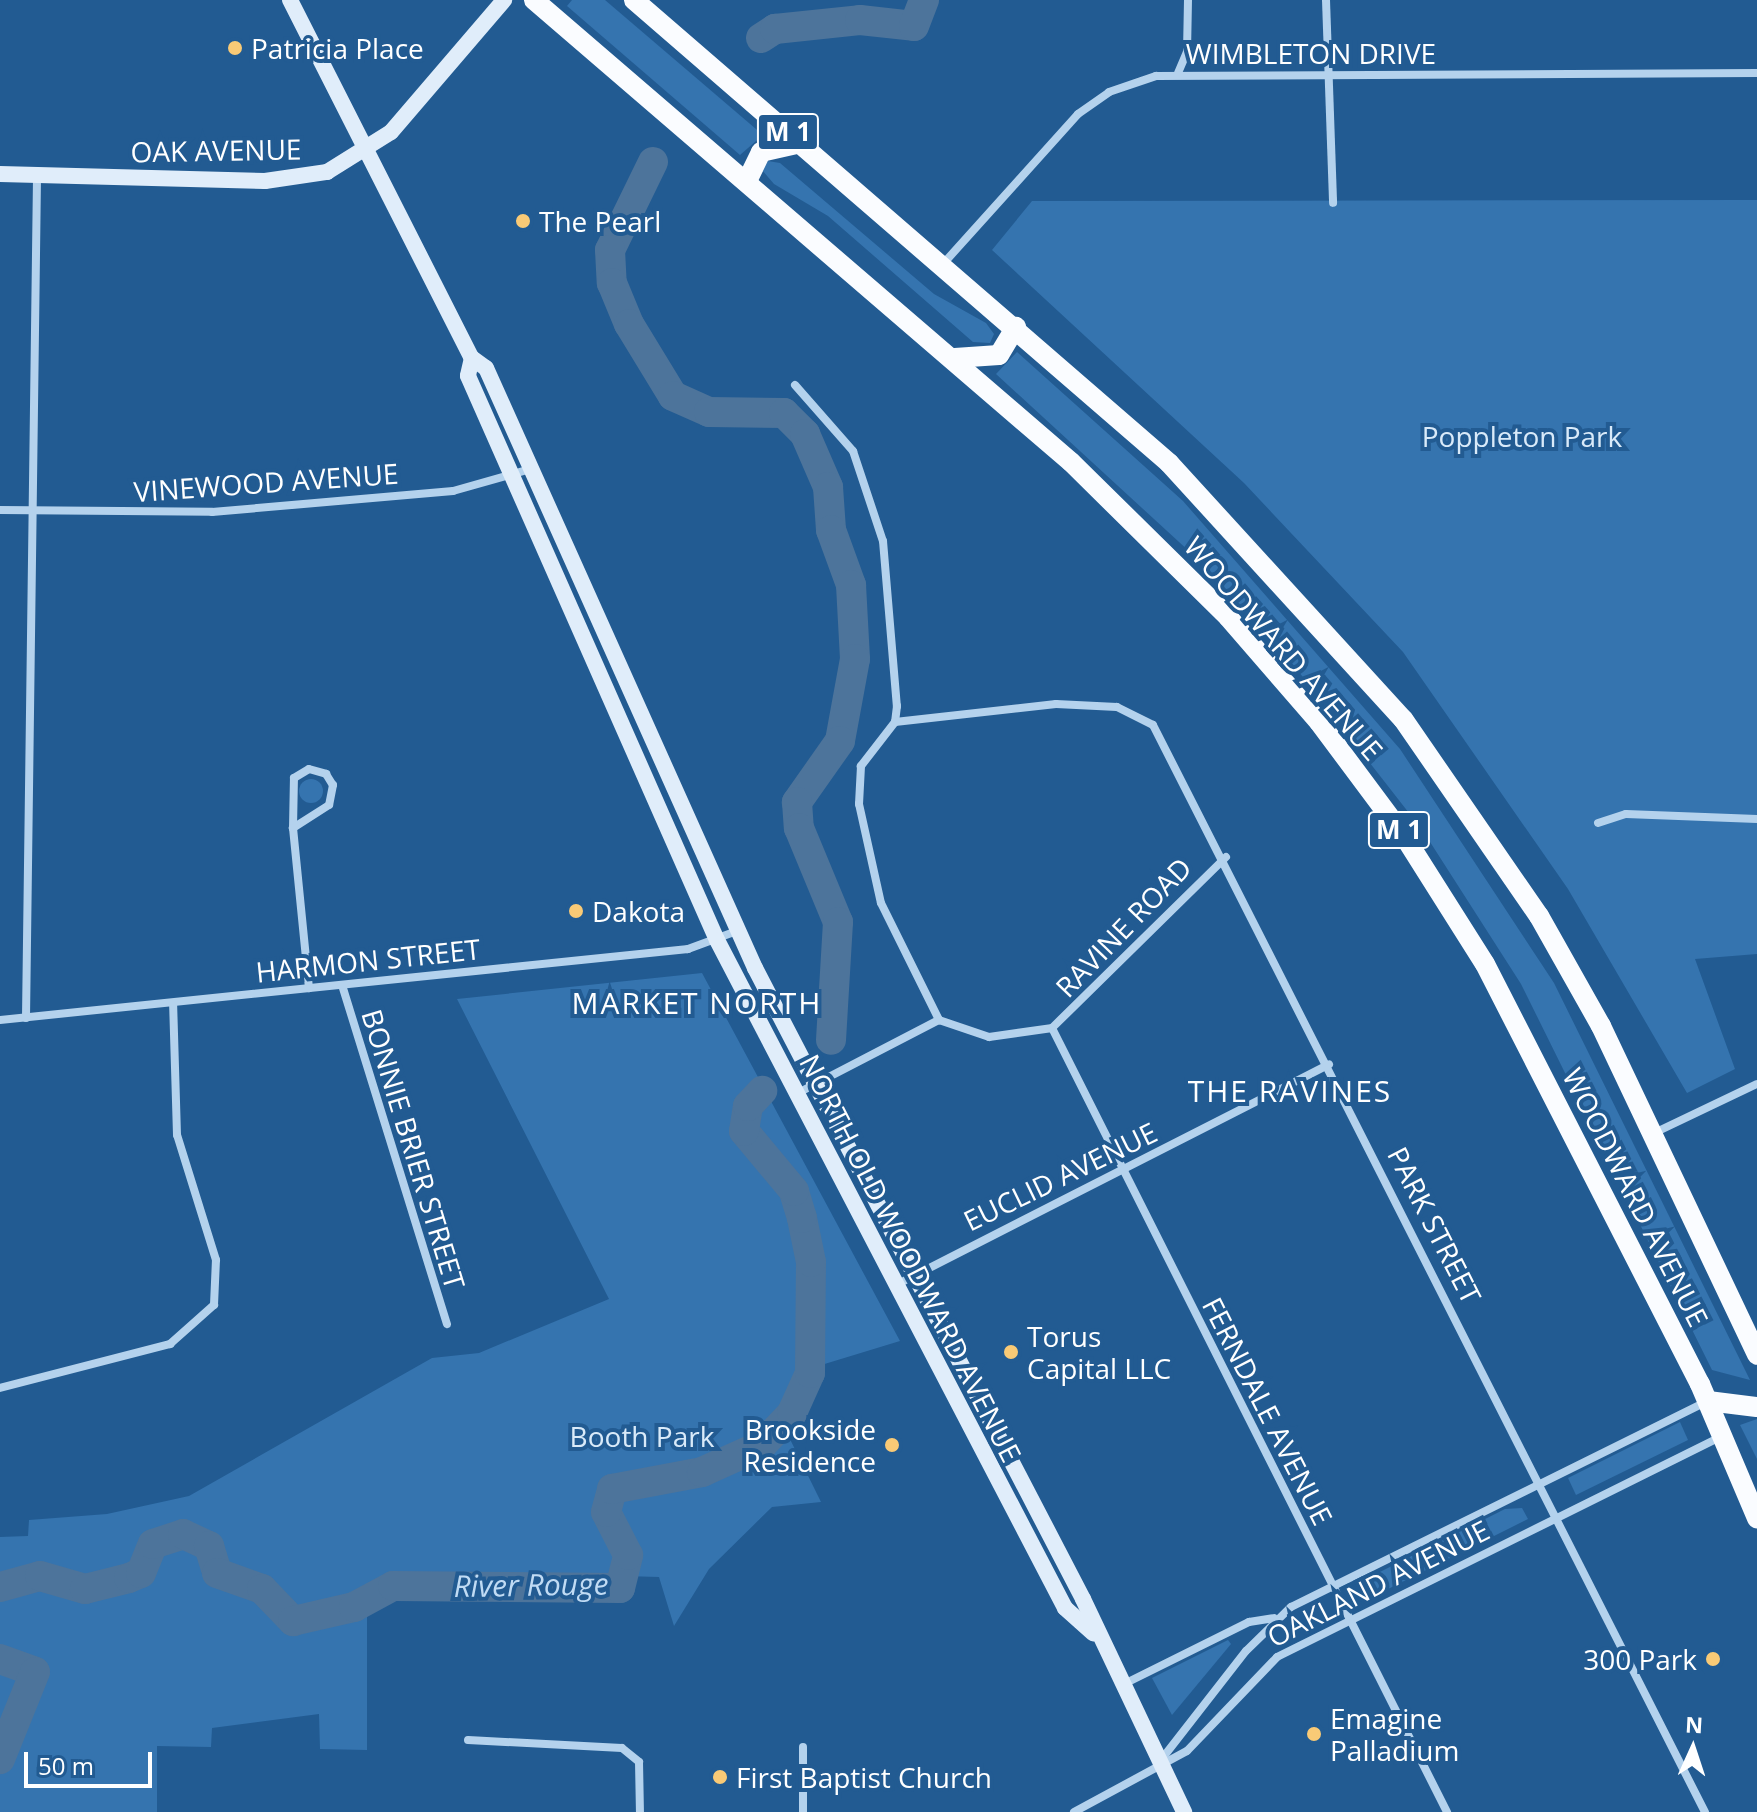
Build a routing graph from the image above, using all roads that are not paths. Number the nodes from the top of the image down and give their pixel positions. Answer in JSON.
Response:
{"nodes":[{"id":1,"x":290,"y":0,"type":"edge"},
{"id":2,"x":504,"y":0,"type":"edge"},
{"id":3,"x":534,"y":0,"type":"edge"},
{"id":4,"x":634,"y":0,"type":"edge"},
{"id":5,"x":1188,"y":0,"type":"edge"},
{"id":6,"x":1326,"y":0,"type":"edge"},
{"id":7,"x":1178,"y":73,"type":"junction"},
{"id":8,"x":1757,"y":73,"type":"edge"},
{"id":9,"x":1329,"y":76,"type":"junction"},
{"id":10,"x":801,"y":143,"type":"junction"},
{"id":11,"x":364,"y":150,"type":"junction"},
{"id":12,"x":0,"y":174,"type":"edge"},
{"id":13,"x":37,"y":175,"type":"junction"},
{"id":14,"x":747,"y":181,"type":"junction"},
{"id":15,"x":1333,"y":203,"type":"dead end"},
{"id":16,"x":943,"y":264,"type":"junction"},
{"id":17,"x":1016,"y":327,"type":"junction"},
{"id":18,"x":472,"y":358,"type":"junction"},
{"id":19,"x":955,"y":358,"type":"junction"},
{"id":20,"x":795,"y":385,"type":"dead end"},
{"id":21,"x":531,"y":469,"type":"junction"},
{"id":22,"x":513,"y":476,"type":"junction"},
{"id":23,"x":0,"y":510,"type":"edge"},
{"id":24,"x":33,"y":511,"type":"junction"},
{"id":25,"x":643,"y":712,"type":"junction"},
{"id":26,"x":620,"y":720,"type":"junction"},
{"id":27,"x":895,"y":722,"type":"junction"},
{"id":28,"x":1757,"y":819,"type":"edge"},
{"id":29,"x":1598,"y":823,"type":"dead end"},
{"id":30,"x":293,"y":828,"type":"junction"},
{"id":31,"x":1226,"y":857,"type":"junction"},
{"id":32,"x":737,"y":931,"type":"junction"},
{"id":33,"x":717,"y":940,"type":"junction"},
{"id":34,"x":342,"y":985,"type":"junction"},
{"id":35,"x":309,"y":988,"type":"junction"},
{"id":36,"x":173,"y":1003,"type":"junction"},
{"id":37,"x":26,"y":1018,"type":"junction"},
{"id":38,"x":0,"y":1020,"type":"edge"},
{"id":39,"x":939,"y":1020,"type":"junction"},
{"id":40,"x":1052,"y":1028,"type":"junction"},
{"id":41,"x":1329,"y":1064,"type":"junction"},
{"id":42,"x":815,"y":1084,"type":"junction"},
{"id":43,"x":1756,"y":1087,"type":"edge"},
{"id":44,"x":796,"y":1094,"type":"junction"},
{"id":45,"x":1651,"y":1134,"type":"junction"},
{"id":46,"x":1123,"y":1169,"type":"junction"},
{"id":47,"x":915,"y":1275,"type":"junction"},
{"id":48,"x":896,"y":1285,"type":"junction"},
{"id":49,"x":447,"y":1324,"type":"dead end"},
{"id":50,"x":1757,"y":1355,"type":"edge"},
{"id":51,"x":0,"y":1388,"type":"edge"},
{"id":52,"x":1708,"y":1401,"type":"junction"},
{"id":53,"x":1757,"y":1407,"type":"edge"},
{"id":54,"x":1723,"y":1436,"type":"junction"},
{"id":55,"x":1738,"y":1469,"type":"junction"},
{"id":56,"x":1539,"y":1480,"type":"junction"},
{"id":57,"x":1757,"y":1487,"type":"edge"},
{"id":58,"x":1557,"y":1516,"type":"junction"},
{"id":59,"x":1757,"y":1518,"type":"edge"},
{"id":60,"x":1331,"y":1585,"type":"junction"},
{"id":61,"x":1274,"y":1618,"type":"junction"},
{"id":62,"x":1349,"y":1621,"type":"junction"},
{"id":63,"x":1094,"y":1634,"type":"junction"},
{"id":64,"x":1122,"y":1686,"type":"junction"},
{"id":65,"x":468,"y":1740,"type":"dead end"},
{"id":66,"x":803,"y":1747,"type":"dead end"},
{"id":67,"x":1159,"y":1764,"type":"junction"},
{"id":68,"x":640,"y":1812,"type":"edge"},
{"id":69,"x":803,"y":1812,"type":"edge"},
{"id":70,"x":1074,"y":1812,"type":"edge"},
{"id":71,"x":1184,"y":1812,"type":"edge"},
{"id":72,"x":1447,"y":1812,"type":"edge"},
{"id":73,"x":1705,"y":1812,"type":"edge"}],
"edges":[{"from":1,"to":11,"type":"street","name":"NORTH OLD WOODWARD AVENUE"},
{"from":2,"to":11,"type":"street","name":"OAK AVENUE"},
{"from":3,"to":14,"type":"main road","name":"WOODWARD AVENUE","number":"M 1"},
{"from":4,"to":10,"type":"main road","name":"WOODWARD AVENUE","number":"M 1"},
{"from":5,"to":7,"type":"street"},
{"from":6,"to":9,"type":"street"},
{"from":7,"to":9,"type":"street","name":"WIMBLETON DRIVE"},
{"from":7,"to":16,"type":"street","name":"WIMBLETON DRIVE"},
{"from":8,"to":9,"type":"street","name":"WIMBLETON DRIVE"},
{"from":9,"to":15,"type":"street"},
{"from":10,"to":14,"type":"main road"},
{"from":10,"to":16,"type":"main road","name":"WOODWARD AVENUE","number":"M 1"},
{"from":11,"to":13,"type":"street","name":"OAK AVENUE"},
{"from":11,"to":18,"type":"street","name":"NORTH OLD WOODWARD AVENUE"},
{"from":12,"to":13,"type":"street","name":"OAK AVENUE"},
{"from":13,"to":24,"type":"street"},
{"from":14,"to":19,"type":"main road","name":"WOODWARD AVENUE","number":"M 1"},
{"from":16,"to":17,"type":"main road","name":"WOODWARD AVENUE","number":"M 1"},
{"from":17,"to":19,"type":"main road"},
{"from":17,"to":45,"type":"main road","name":"WOODWARD AVENUE","number":"M 1"},
{"from":18,"to":21,"type":"street","name":"NORTH OLD WOODWARD AVENUE"},
{"from":18,"to":22,"type":"street","name":"NORTH OLD WOODWARD AVENUE"},
{"from":19,"to":52,"type":"main road","name":"WOODWARD AVENUE","number":"M 1"},
{"from":20,"to":27,"type":"street"},
{"from":21,"to":22,"type":"street","name":"VINEWOOD AVENUE"},
{"from":21,"to":25,"type":"street","name":"NORTH OLD WOODWARD AVENUE"},
{"from":22,"to":24,"type":"street","name":"VINEWOOD AVENUE"},
{"from":22,"to":26,"type":"street","name":"NORTH OLD WOODWARD AVENUE"},
{"from":23,"to":24,"type":"street","name":"VINEWOOD AVENUE"},
{"from":24,"to":37,"type":"street"},
{"from":25,"to":26,"type":"street"},
{"from":25,"to":32,"type":"street","name":"NORTH OLD WOODWARD AVENUE"},
{"from":26,"to":33,"type":"street","name":"NORTH OLD WOODWARD AVENUE"},
{"from":27,"to":31,"type":"street","name":"PARK STREET"},
{"from":27,"to":39,"type":"street"},
{"from":28,"to":29,"type":"street"},
{"from":30,"to":30,"type":"street"},
{"from":30,"to":35,"type":"street"},
{"from":31,"to":40,"type":"street","name":"RAVINE ROAD"},
{"from":31,"to":41,"type":"street","name":"PARK STREET"},
{"from":32,"to":33,"type":"street","name":"HARMON STREET"},
{"from":32,"to":42,"type":"street","name":"NORTH OLD WOODWARD AVENUE"},
{"from":33,"to":34,"type":"street","name":"HARMON STREET"},
{"from":33,"to":44,"type":"street","name":"NORTH OLD WOODWARD AVENUE"},
{"from":34,"to":35,"type":"street","name":"HARMON STREET"},
{"from":34,"to":49,"type":"street","name":"BONNIE BRIER STREET"},
{"from":35,"to":36,"type":"street","name":"HARMON STREET"},
{"from":36,"to":37,"type":"street","name":"HARMON STREET"},
{"from":36,"to":51,"type":"street"},
{"from":37,"to":38,"type":"street","name":"HARMON STREET"},
{"from":39,"to":40,"type":"street"},
{"from":39,"to":42,"type":"street"},
{"from":40,"to":46,"type":"street","name":"FERNDALE AVENUE"},
{"from":41,"to":46,"type":"street","name":"EUCLID AVENUE"},
{"from":41,"to":56,"type":"street","name":"PARK STREET"},
{"from":42,"to":44,"type":"street"},
{"from":42,"to":47,"type":"street","name":"NORTH OLD WOODWARD AVENUE"},
{"from":43,"to":45,"type":"street"},
{"from":44,"to":48,"type":"street","name":"NORTH OLD WOODWARD AVENUE"},
{"from":45,"to":50,"type":"main road","name":"WOODWARD AVENUE","number":"M 1"},
{"from":46,"to":47,"type":"street","name":"EUCLID AVENUE"},
{"from":46,"to":60,"type":"street","name":"FERNDALE AVENUE"},
{"from":47,"to":48,"type":"street","name":"EUCLID AVENUE"},
{"from":47,"to":63,"type":"street","name":"NORTH OLD WOODWARD AVENUE"},
{"from":48,"to":63,"type":"street","name":"NORTH OLD WOODWARD AVENUE"},
{"from":52,"to":53,"type":"main road"},
{"from":52,"to":54,"type":"main road","name":"WOODWARD AVENUE","number":"M 1"},
{"from":52,"to":56,"type":"street","name":"OAKLAND AVENUE"},
{"from":54,"to":55,"type":"main road","name":"WOODWARD AVENUE","number":"M 1"},
{"from":54,"to":58,"type":"street","name":"OAKLAND AVENUE"},
{"from":55,"to":57,"type":"main road"},
{"from":55,"to":59,"type":"main road","name":"WOODWARD AVENUE","number":"M 1"},
{"from":56,"to":58,"type":"street","name":"PARK STREET"},
{"from":56,"to":60,"type":"street","name":"OAKLAND AVENUE"},
{"from":58,"to":62,"type":"street","name":"OAKLAND AVENUE"},
{"from":58,"to":73,"type":"street","name":"PARK STREET"},
{"from":60,"to":61,"type":"street","name":"OAKLAND AVENUE"},
{"from":60,"to":62,"type":"street","name":"FERNDALE AVENUE"},
{"from":61,"to":64,"type":"street","name":"OAKLAND AVENUE"},
{"from":61,"to":67,"type":"street","name":"OAKLAND AVENUE"},
{"from":62,"to":67,"type":"street","name":"OAKLAND AVENUE"},
{"from":62,"to":72,"type":"street","name":"FERNDALE AVENUE"},
{"from":63,"to":64,"type":"street","name":"NORTH OLD WOODWARD AVENUE"},
{"from":64,"to":67,"type":"street","name":"NORTH OLD WOODWARD AVENUE"},
{"from":65,"to":68,"type":"street"},
{"from":66,"to":69,"type":"street"},
{"from":67,"to":70,"type":"street"},
{"from":67,"to":71,"type":"street","name":"NORTH OLD WOODWARD AVENUE"}]}
